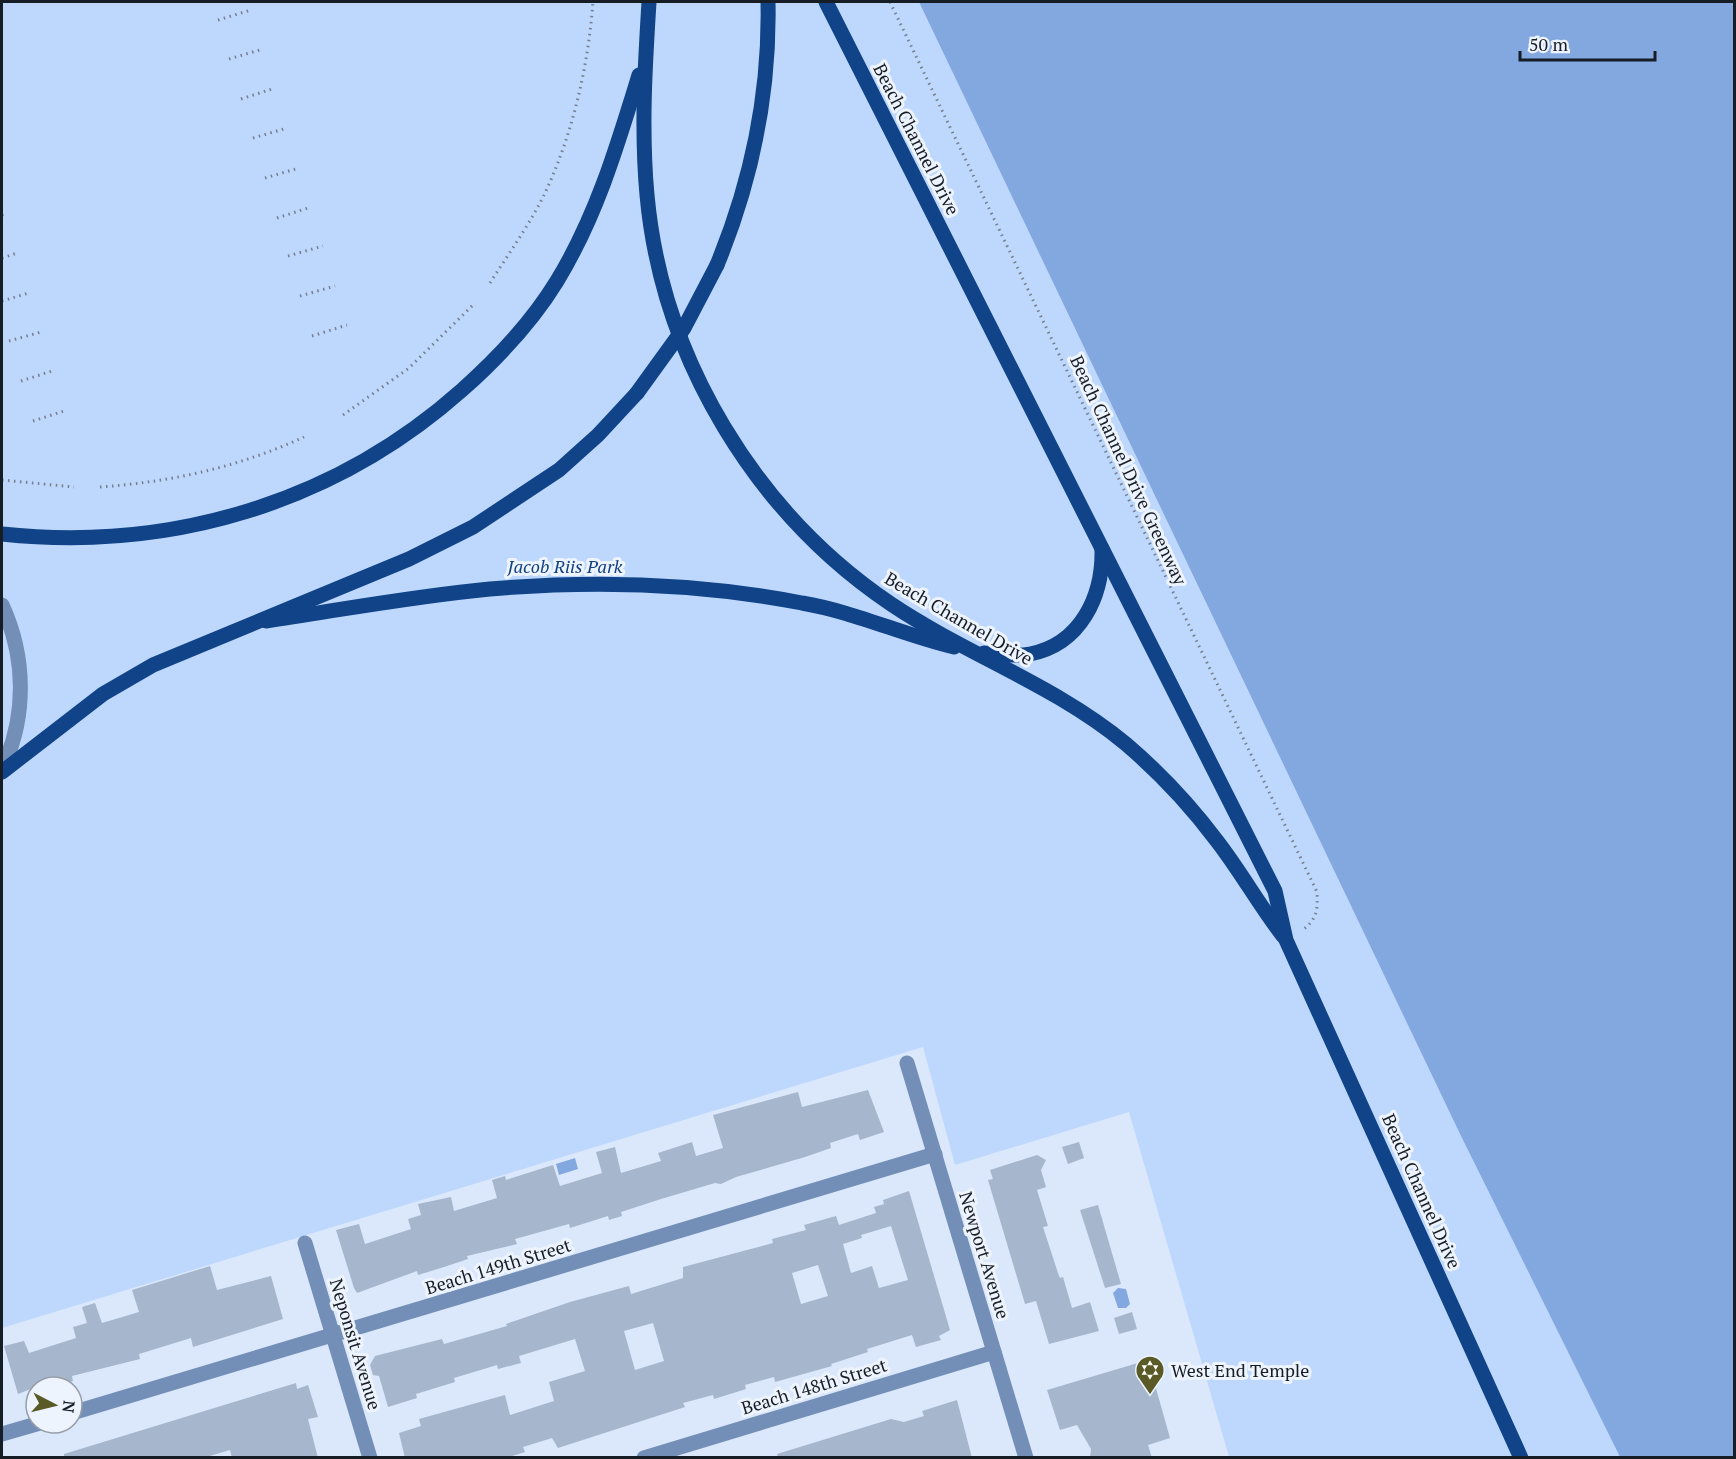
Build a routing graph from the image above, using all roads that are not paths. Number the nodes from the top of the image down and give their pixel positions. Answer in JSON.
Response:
{"nodes":[{"id":1,"x":649,"y":2,"type":"edge"},
{"id":2,"x":768,"y":2,"type":"edge"},
{"id":3,"x":826,"y":2,"type":"edge"},
{"id":4,"x":644,"y":58,"type":"junction"},
{"id":5,"x":2,"y":534,"type":"edge"},
{"id":6,"x":1101,"y":546,"type":"junction"},
{"id":7,"x":2,"y":605,"type":"edge"},
{"id":8,"x":266,"y":621,"type":"junction"},
{"id":9,"x":978,"y":653,"type":"junction"},
{"id":10,"x":2,"y":770,"type":"edge"},
{"id":11,"x":1286,"y":940,"type":"junction"},
{"id":12,"x":908,"y":1063,"type":"dead end"},
{"id":13,"x":935,"y":1155,"type":"junction"},
{"id":14,"x":305,"y":1243,"type":"dead end"},
{"id":15,"x":333,"y":1336,"type":"junction"},
{"id":16,"x":994,"y":1352,"type":"junction"},
{"id":17,"x":84,"y":1409,"type":"edge"},
{"id":18,"x":24,"y":1428,"type":"edge"},
{"id":19,"x":2,"y":1434,"type":"edge"},
{"id":20,"x":370,"y":1458,"type":"edge"},
{"id":21,"x":644,"y":1458,"type":"edge"},
{"id":22,"x":1026,"y":1458,"type":"edge"},
{"id":23,"x":1521,"y":1458,"type":"edge"}],
"edges":[{"from":1,"to":4,"type":"main road","name":"Beach Channel Drive"},
{"from":2,"to":8,"type":"main road","bridge":true},
{"from":3,"to":6,"type":"main road","name":"Beach Channel Drive"},
{"from":4,"to":5,"type":"main road"},
{"from":4,"to":9,"type":"main road","name":"Beach Channel Drive"},
{"from":6,"to":9,"type":"main road"},
{"from":6,"to":11,"type":"main road","name":"Beach Channel Drive"},
{"from":7,"to":10,"type":"street"},
{"from":8,"to":9,"type":"main road"},
{"from":8,"to":10,"type":"main road"},
{"from":9,"to":11,"type":"main road","name":"Beach Channel Drive"},
{"from":11,"to":23,"type":"main road","name":"Beach Channel Drive"},
{"from":12,"to":13,"type":"street","name":"Newport Avenue"},
{"from":13,"to":15,"type":"street","name":"Beach 149th Street"},
{"from":13,"to":16,"type":"street","name":"Newport Avenue"},
{"from":14,"to":15,"type":"street","name":"Neponsit Avenue"},
{"from":15,"to":17,"type":"street","name":"Beach 149th Street"},
{"from":15,"to":20,"type":"street","name":"Neponsit Avenue"},
{"from":16,"to":21,"type":"street","name":"Beach 148th Street"},
{"from":16,"to":22,"type":"street","name":"Newport Avenue"},
{"from":18,"to":19,"type":"street"}]}
